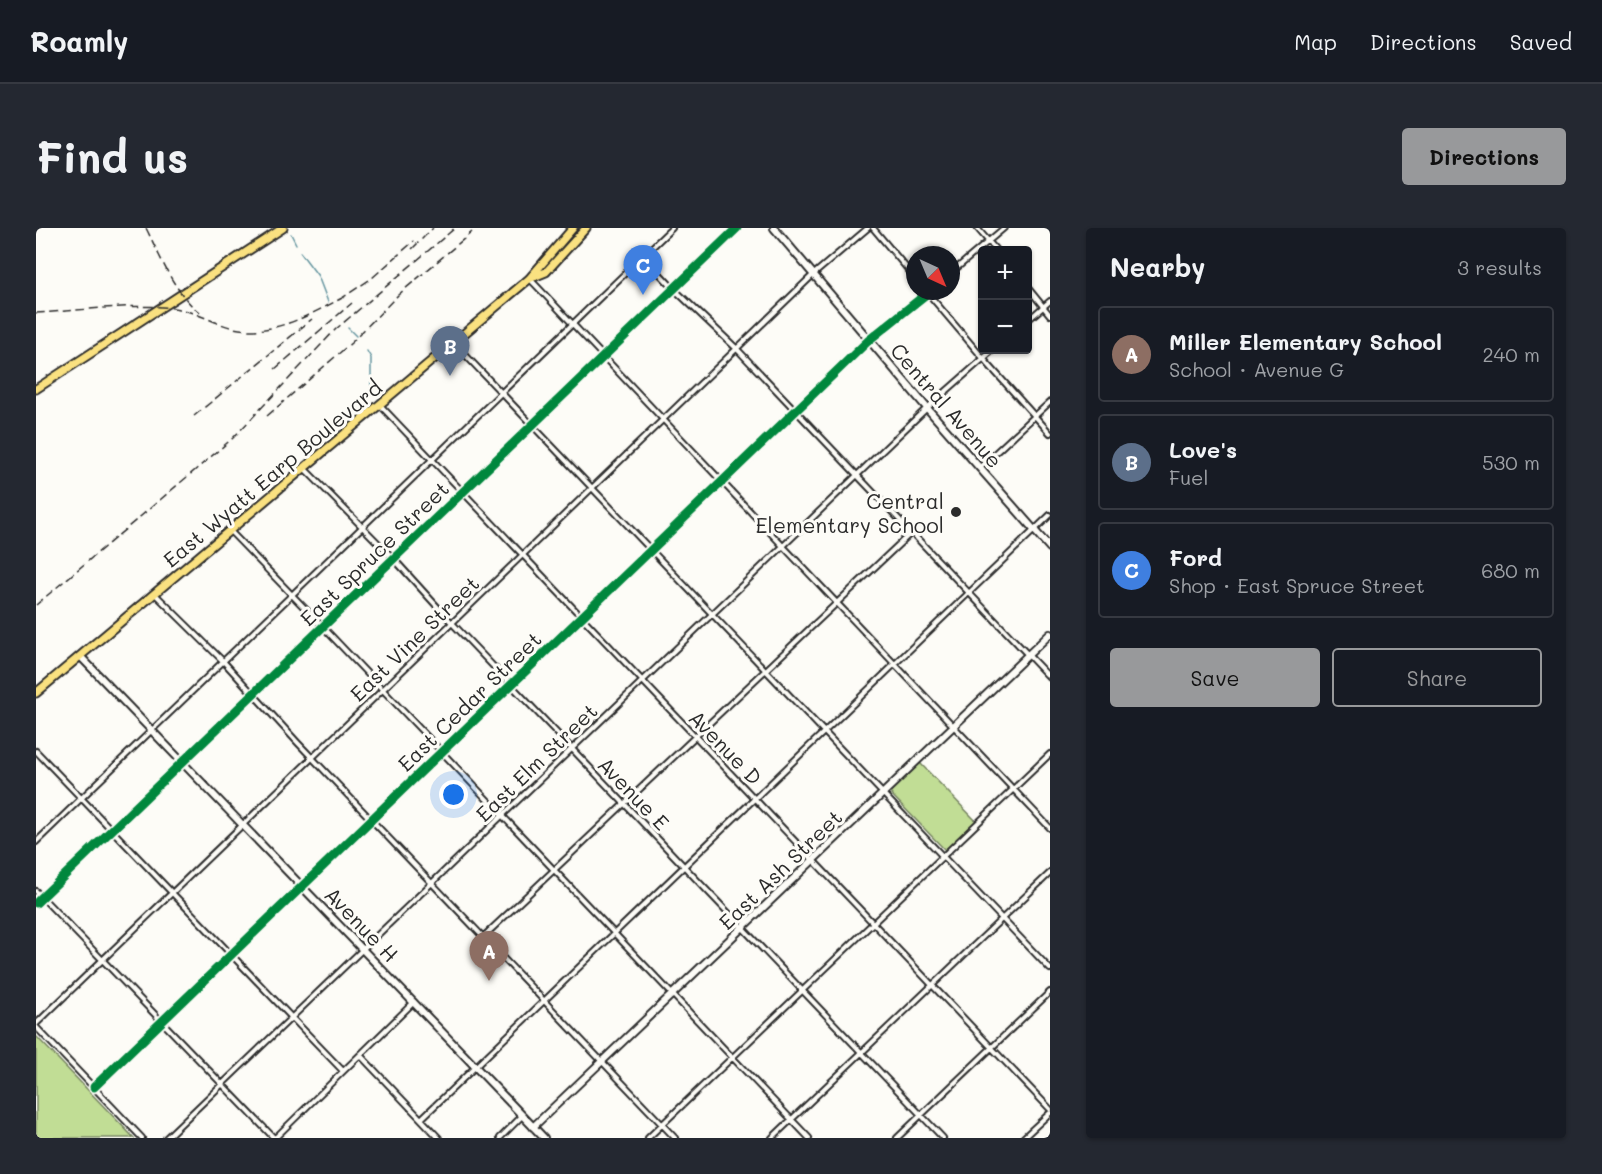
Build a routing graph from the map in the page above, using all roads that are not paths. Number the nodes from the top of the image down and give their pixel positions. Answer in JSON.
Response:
{"nodes":[{"id":1,"x":283,"y":228,"type":"edge"},
{"id":2,"x":573,"y":228,"type":"edge"},
{"id":3,"x":586,"y":228,"type":"edge"},
{"id":4,"x":672,"y":228,"type":"edge"},
{"id":5,"x":737,"y":228,"type":"edge"},
{"id":6,"x":774,"y":228,"type":"edge"},
{"id":7,"x":871,"y":228,"type":"edge"},
{"id":8,"x":977,"y":228,"type":"edge"},
{"id":9,"x":1004,"y":228,"type":"edge"},
{"id":10,"x":988,"y":241,"type":"junction"},
{"id":11,"x":992,"y":246,"type":"edge"},
{"id":12,"x":644,"y":256,"type":"junction"},
{"id":13,"x":960,"y":265,"type":"edge"},
{"id":14,"x":906,"y":268,"type":"edge"},
{"id":15,"x":814,"y":274,"type":"junction"},
{"id":16,"x":530,"y":279,"type":"junction"},
{"id":17,"x":674,"y":289,"type":"junction"},
{"id":18,"x":1032,"y":293,"type":"edge"},
{"id":19,"x":918,"y":300,"type":"edge"},
{"id":20,"x":935,"y":300,"type":"edge"},
{"id":21,"x":1050,"y":301,"type":"edge"},
{"id":22,"x":1043,"y":307,"type":"junction"},
{"id":23,"x":1050,"y":315,"type":"edge"},
{"id":24,"x":1032,"y":317,"type":"edge"},
{"id":25,"x":573,"y":325,"type":"junction"},
{"id":26,"x":869,"y":340,"type":"junction"},
{"id":27,"x":454,"y":342,"type":"junction"},
{"id":28,"x":737,"y":349,"type":"junction"},
{"id":29,"x":988,"y":354,"type":"edge"},
{"id":30,"x":603,"y":357,"type":"junction"},
{"id":31,"x":983,"y":358,"type":"junction"},
{"id":32,"x":36,"y":389,"type":"edge"},
{"id":33,"x":502,"y":393,"type":"junction"},
{"id":34,"x":1050,"y":402,"type":"edge"},
{"id":35,"x":380,"y":405,"type":"junction"},
{"id":36,"x":927,"y":408,"type":"junction"},
{"id":37,"x":796,"y":411,"type":"junction"},
{"id":38,"x":1035,"y":416,"type":"junction"},
{"id":39,"x":663,"y":420,"type":"junction"},
{"id":40,"x":532,"y":425,"type":"junction"},
{"id":41,"x":1050,"y":433,"type":"edge"},
{"id":42,"x":432,"y":460,"type":"junction"},
{"id":43,"x":304,"y":468,"type":"junction"},
{"id":44,"x":979,"y":468,"type":"junction"},
{"id":45,"x":857,"y":475,"type":"junction"},
{"id":46,"x":722,"y":482,"type":"junction"},
{"id":47,"x":592,"y":488,"type":"junction"},
{"id":48,"x":463,"y":492,"type":"junction"},
{"id":49,"x":1050,"y":515,"type":"edge"},
{"id":50,"x":362,"y":526,"type":"junction"},
{"id":51,"x":1035,"y":530,"type":"junction"},
{"id":52,"x":229,"y":531,"type":"junction"},
{"id":53,"x":912,"y":532,"type":"junction"},
{"id":54,"x":783,"y":547,"type":"junction"},
{"id":55,"x":1050,"y":548,"type":"edge"},
{"id":56,"x":651,"y":550,"type":"junction"},
{"id":57,"x":522,"y":555,"type":"junction"},
{"id":58,"x":394,"y":560,"type":"junction"},
{"id":59,"x":969,"y":592,"type":"junction"},
{"id":60,"x":155,"y":593,"type":"junction"},
{"id":61,"x":292,"y":595,"type":"junction"},
{"id":62,"x":836,"y":603,"type":"junction"},
{"id":63,"x":712,"y":614,"type":"junction"},
{"id":64,"x":582,"y":617,"type":"junction"},
{"id":65,"x":452,"y":623,"type":"junction"},
{"id":66,"x":323,"y":627,"type":"junction"},
{"id":67,"x":1050,"y":634,"type":"edge"},
{"id":68,"x":1028,"y":655,"type":"junction"},
{"id":69,"x":80,"y":656,"type":"junction"},
{"id":70,"x":223,"y":661,"type":"junction"},
{"id":71,"x":894,"y":664,"type":"junction"},
{"id":72,"x":765,"y":670,"type":"junction"},
{"id":73,"x":1050,"y":678,"type":"edge"},
{"id":74,"x":643,"y":681,"type":"junction"},
{"id":75,"x":511,"y":685,"type":"junction"},
{"id":76,"x":382,"y":690,"type":"junction"},
{"id":77,"x":36,"y":693,"type":"edge"},
{"id":78,"x":254,"y":695,"type":"junction"},
{"id":79,"x":953,"y":726,"type":"junction"},
{"id":80,"x":152,"y":730,"type":"junction"},
{"id":81,"x":824,"y":732,"type":"junction"},
{"id":82,"x":695,"y":736,"type":"junction"},
{"id":83,"x":572,"y":749,"type":"junction"},
{"id":84,"x":36,"y":751,"type":"edge"},
{"id":85,"x":441,"y":752,"type":"junction"},
{"id":86,"x":1050,"y":754,"type":"edge"},
{"id":87,"x":312,"y":758,"type":"junction"},
{"id":88,"x":183,"y":762,"type":"junction"},
{"id":89,"x":1013,"y":789,"type":"junction"},
{"id":90,"x":883,"y":794,"type":"junction"},
{"id":91,"x":81,"y":798,"type":"junction"},
{"id":92,"x":754,"y":799,"type":"junction"},
{"id":93,"x":624,"y":804,"type":"junction"},
{"id":94,"x":502,"y":816,"type":"junction"},
{"id":95,"x":371,"y":820,"type":"junction"},
{"id":96,"x":243,"y":825,"type":"junction"},
{"id":97,"x":1050,"y":828,"type":"edge"},
{"id":98,"x":112,"y":830,"type":"junction"},
{"id":99,"x":36,"y":842,"type":"edge"},
{"id":100,"x":943,"y":856,"type":"junction"},
{"id":101,"x":813,"y":860,"type":"junction"},
{"id":102,"x":684,"y":866,"type":"junction"},
{"id":103,"x":554,"y":870,"type":"junction"},
{"id":104,"x":1050,"y":873,"type":"edge"},
{"id":105,"x":432,"y":883,"type":"junction"},
{"id":106,"x":302,"y":886,"type":"junction"},
{"id":107,"x":36,"y":891,"type":"edge"},
{"id":108,"x":172,"y":893,"type":"junction"},
{"id":109,"x":42,"y":897,"type":"junction"},
{"id":110,"x":36,"y":903,"type":"edge"},
{"id":111,"x":1002,"y":919,"type":"junction"},
{"id":112,"x":873,"y":923,"type":"junction"},
{"id":113,"x":742,"y":928,"type":"junction"},
{"id":114,"x":614,"y":933,"type":"junction"},
{"id":115,"x":483,"y":937,"type":"junction"},
{"id":116,"x":363,"y":950,"type":"junction"},
{"id":117,"x":231,"y":955,"type":"junction"},
{"id":118,"x":103,"y":959,"type":"junction"},
{"id":119,"x":1050,"y":969,"type":"edge"},
{"id":120,"x":932,"y":985,"type":"junction"},
{"id":121,"x":802,"y":990,"type":"junction"},
{"id":122,"x":1050,"y":992,"type":"edge"},
{"id":123,"x":672,"y":994,"type":"junction"},
{"id":124,"x":544,"y":1000,"type":"junction"},
{"id":125,"x":414,"y":1002,"type":"junction"},
{"id":126,"x":292,"y":1018,"type":"junction"},
{"id":127,"x":162,"y":1021,"type":"junction"},
{"id":128,"x":36,"y":1025,"type":"edge"},
{"id":129,"x":992,"y":1048,"type":"junction"},
{"id":130,"x":862,"y":1053,"type":"junction"},
{"id":131,"x":360,"y":1055,"type":"junction"},
{"id":132,"x":732,"y":1057,"type":"junction"},
{"id":133,"x":602,"y":1061,"type":"junction"},
{"id":134,"x":475,"y":1066,"type":"junction"},
{"id":135,"x":343,"y":1071,"type":"junction"},
{"id":136,"x":222,"y":1084,"type":"junction"},
{"id":137,"x":94,"y":1087,"type":"junction"},
{"id":138,"x":1050,"y":1111,"type":"edge"},
{"id":139,"x":921,"y":1115,"type":"junction"},
{"id":140,"x":522,"y":1116,"type":"junction"},
{"id":141,"x":421,"y":1119,"type":"junction"},
{"id":142,"x":792,"y":1119,"type":"junction"},
{"id":143,"x":662,"y":1124,"type":"junction"},
{"id":144,"x":533,"y":1127,"type":"junction"},
{"id":145,"x":142,"y":1138,"type":"edge"},
{"id":146,"x":166,"y":1138,"type":"edge"},
{"id":147,"x":274,"y":1138,"type":"edge"},
{"id":148,"x":439,"y":1138,"type":"edge"},
{"id":149,"x":500,"y":1138,"type":"edge"},
{"id":150,"x":544,"y":1138,"type":"edge"},
{"id":151,"x":648,"y":1138,"type":"edge"},
{"id":152,"x":675,"y":1138,"type":"edge"},
{"id":153,"x":772,"y":1138,"type":"edge"},
{"id":154,"x":809,"y":1138,"type":"edge"},
{"id":155,"x":897,"y":1138,"type":"edge"},
{"id":156,"x":943,"y":1138,"type":"edge"},
{"id":157,"x":1023,"y":1138,"type":"edge"}],
"edges":[{"from":1,"to":32,"type":"main road"},
{"from":2,"to":16,"type":"main road","name":"East Wyatt Earp Boulevard"},
{"from":3,"to":16,"type":"main road","name":"East Wyatt Earp Boulevard"},
{"from":4,"to":12,"type":"street"},
{"from":5,"to":17,"type":"street","name":"East Spruce Street"},
{"from":6,"to":15,"type":"street","name":"Central Avenue"},
{"from":7,"to":14,"type":"street"},
{"from":7,"to":15,"type":"street","name":"East Vine Street"},
{"from":8,"to":10,"type":"street"},
{"from":9,"to":10,"type":"street"},
{"from":10,"to":11,"type":"street"},
{"from":10,"to":13,"type":"street"},
{"from":12,"to":17,"type":"street"},
{"from":12,"to":25,"type":"street"},
{"from":15,"to":26,"type":"street","name":"Central Avenue"},
{"from":15,"to":28,"type":"street","name":"East Vine Street"},
{"from":16,"to":25,"type":"street"},
{"from":16,"to":27,"type":"main road","name":"East Wyatt Earp Boulevard"},
{"from":17,"to":28,"type":"street"},
{"from":17,"to":30,"type":"street","name":"East Spruce Street"},
{"from":18,"to":22,"type":"street"},
{"from":19,"to":26,"type":"street","name":"East Cedar Street"},
{"from":20,"to":31,"type":"street"},
{"from":21,"to":22,"type":"street"},
{"from":22,"to":23,"type":"street"},
{"from":22,"to":24,"type":"street"},
{"from":25,"to":30,"type":"street"},
{"from":25,"to":33,"type":"street"},
{"from":26,"to":36,"type":"street","name":"Central Avenue"},
{"from":26,"to":37,"type":"street","name":"East Cedar Street"},
{"from":27,"to":33,"type":"street"},
{"from":27,"to":35,"type":"main road","name":"East Wyatt Earp Boulevard"},
{"from":28,"to":37,"type":"street"},
{"from":28,"to":39,"type":"street","name":"East Vine Street"},
{"from":29,"to":31,"type":"street","name":"East Elm Street"},
{"from":30,"to":39,"type":"street"},
{"from":30,"to":40,"type":"street","name":"East Spruce Street"},
{"from":31,"to":36,"type":"street","name":"East Elm Street"},
{"from":31,"to":38,"type":"street"},
{"from":33,"to":40,"type":"street"},
{"from":33,"to":42,"type":"street"},
{"from":34,"to":38,"type":"street"},
{"from":35,"to":42,"type":"street","name":"Avenue D"},
{"from":35,"to":43,"type":"main road","name":"East Wyatt Earp Boulevard"},
{"from":36,"to":44,"type":"street","name":"Central Avenue"},
{"from":36,"to":45,"type":"street","name":"East Elm Street"},
{"from":37,"to":45,"type":"street"},
{"from":37,"to":46,"type":"street","name":"East Cedar Street"},
{"from":38,"to":41,"type":"street"},
{"from":38,"to":44,"type":"street"},
{"from":39,"to":46,"type":"street"},
{"from":39,"to":47,"type":"street","name":"East Vine Street"},
{"from":40,"to":47,"type":"street"},
{"from":40,"to":48,"type":"street","name":"East Spruce Street"},
{"from":42,"to":48,"type":"street","name":"Avenue D"},
{"from":42,"to":50,"type":"street"},
{"from":43,"to":50,"type":"street","name":"Avenue E"},
{"from":43,"to":52,"type":"main road","name":"East Wyatt Earp Boulevard"},
{"from":44,"to":51,"type":"street","name":"Central Avenue"},
{"from":45,"to":53,"type":"street"},
{"from":45,"to":54,"type":"street","name":"East Elm Street"},
{"from":46,"to":54,"type":"street"},
{"from":46,"to":56,"type":"street","name":"East Cedar Street"},
{"from":47,"to":56,"type":"street"},
{"from":47,"to":57,"type":"street","name":"East Vine Street"},
{"from":48,"to":57,"type":"street","name":"Avenue D"},
{"from":48,"to":58,"type":"street","name":"East Spruce Street"},
{"from":49,"to":51,"type":"street"},
{"from":50,"to":58,"type":"street","name":"Avenue E"},
{"from":50,"to":61,"type":"street"},
{"from":51,"to":55,"type":"street","name":"Central Avenue"},
{"from":51,"to":59,"type":"street"},
{"from":52,"to":60,"type":"main road","name":"East Wyatt Earp Boulevard"},
{"from":52,"to":61,"type":"street"},
{"from":53,"to":59,"type":"street"},
{"from":53,"to":62,"type":"street"},
{"from":54,"to":62,"type":"street"},
{"from":54,"to":63,"type":"street","name":"East Elm Street"},
{"from":56,"to":63,"type":"street"},
{"from":56,"to":64,"type":"street","name":"East Cedar Street"},
{"from":57,"to":64,"type":"street","name":"Avenue D"},
{"from":57,"to":65,"type":"street","name":"East Vine Street"},
{"from":58,"to":65,"type":"street","name":"Avenue E"},
{"from":58,"to":66,"type":"street","name":"East Spruce Street"},
{"from":59,"to":68,"type":"street"},
{"from":59,"to":71,"type":"street"},
{"from":60,"to":69,"type":"main road","name":"East Wyatt Earp Boulevard"},
{"from":60,"to":70,"type":"street"},
{"from":61,"to":66,"type":"street"},
{"from":61,"to":70,"type":"street"},
{"from":62,"to":71,"type":"street"},
{"from":62,"to":72,"type":"street"},
{"from":63,"to":72,"type":"street"},
{"from":63,"to":74,"type":"street","name":"East Elm Street"},
{"from":64,"to":74,"type":"street","name":"Avenue D"},
{"from":64,"to":75,"type":"street","name":"East Cedar Street"},
{"from":65,"to":75,"type":"street","name":"Avenue E"},
{"from":65,"to":76,"type":"street","name":"East Vine Street"},
{"from":66,"to":76,"type":"street"},
{"from":66,"to":78,"type":"street","name":"East Spruce Street"},
{"from":67,"to":68,"type":"street","name":"East Ash Street"},
{"from":68,"to":73,"type":"street"},
{"from":68,"to":79,"type":"street","name":"East Ash Street"},
{"from":69,"to":77,"type":"main road","name":"East Wyatt Earp Boulevard"},
{"from":69,"to":80,"type":"street","name":"Avenue H"},
{"from":70,"to":78,"type":"street"},
{"from":70,"to":80,"type":"street"},
{"from":71,"to":79,"type":"street"},
{"from":71,"to":81,"type":"street"},
{"from":72,"to":81,"type":"street"},
{"from":72,"to":82,"type":"street"},
{"from":74,"to":82,"type":"street","name":"Avenue D"},
{"from":74,"to":83,"type":"street","name":"East Elm Street"},
{"from":75,"to":83,"type":"street","name":"Avenue E"},
{"from":75,"to":85,"type":"street","name":"East Cedar Street"},
{"from":76,"to":85,"type":"street"},
{"from":76,"to":87,"type":"street","name":"East Vine Street"},
{"from":78,"to":87,"type":"street"},
{"from":78,"to":88,"type":"street","name":"East Spruce Street"},
{"from":79,"to":89,"type":"street"},
{"from":79,"to":90,"type":"street","name":"East Ash Street"},
{"from":80,"to":88,"type":"street","name":"Avenue H"},
{"from":80,"to":91,"type":"street"},
{"from":81,"to":90,"type":"street"},
{"from":81,"to":92,"type":"street"},
{"from":82,"to":92,"type":"street","name":"Avenue D"},
{"from":82,"to":93,"type":"street"},
{"from":83,"to":93,"type":"street","name":"Avenue E"},
{"from":83,"to":94,"type":"street","name":"East Elm Street"},
{"from":84,"to":91,"type":"street"},
{"from":85,"to":94,"type":"street"},
{"from":85,"to":95,"type":"street","name":"East Cedar Street"},
{"from":86,"to":89,"type":"street"},
{"from":87,"to":95,"type":"street"},
{"from":87,"to":96,"type":"street","name":"East Vine Street"},
{"from":88,"to":96,"type":"street","name":"Avenue H"},
{"from":88,"to":98,"type":"street","name":"East Spruce Street"},
{"from":89,"to":97,"type":"street"},
{"from":89,"to":100,"type":"street"},
{"from":90,"to":100,"type":"street"},
{"from":90,"to":101,"type":"street","name":"East Ash Street"},
{"from":91,"to":98,"type":"street"},
{"from":91,"to":99,"type":"street"},
{"from":92,"to":101,"type":"street","name":"Avenue D"},
{"from":92,"to":102,"type":"street"},
{"from":93,"to":102,"type":"street","name":"Avenue E"},
{"from":93,"to":103,"type":"street"},
{"from":94,"to":103,"type":"street"},
{"from":94,"to":105,"type":"street","name":"East Elm Street"},
{"from":95,"to":105,"type":"street"},
{"from":95,"to":106,"type":"street","name":"East Cedar Street"},
{"from":96,"to":106,"type":"street","name":"Avenue H"},
{"from":96,"to":108,"type":"street","name":"East Vine Street"},
{"from":98,"to":108,"type":"street"},
{"from":98,"to":109,"type":"street","name":"East Spruce Street"},
{"from":100,"to":111,"type":"street"},
{"from":100,"to":112,"type":"street"},
{"from":101,"to":112,"type":"street","name":"Avenue D"},
{"from":101,"to":113,"type":"street","name":"East Ash Street"},
{"from":102,"to":113,"type":"street","name":"Avenue E"},
{"from":102,"to":114,"type":"street"},
{"from":103,"to":114,"type":"street"},
{"from":103,"to":115,"type":"street"},
{"from":104,"to":111,"type":"street"},
{"from":105,"to":115,"type":"street"},
{"from":105,"to":116,"type":"street","name":"East Elm Street"},
{"from":106,"to":116,"type":"street","name":"Avenue H"},
{"from":106,"to":117,"type":"street","name":"East Cedar Street"},
{"from":107,"to":109,"type":"street"},
{"from":108,"to":117,"type":"street"},
{"from":108,"to":118,"type":"street","name":"East Vine Street"},
{"from":109,"to":110,"type":"street","name":"East Spruce Street"},
{"from":109,"to":118,"type":"street"},
{"from":111,"to":119,"type":"street"},
{"from":111,"to":120,"type":"street"},
{"from":112,"to":120,"type":"street","name":"Avenue D"},
{"from":112,"to":121,"type":"street"},
{"from":113,"to":121,"type":"street","name":"Avenue E"},
{"from":113,"to":123,"type":"street","name":"East Ash Street"},
{"from":114,"to":123,"type":"street"},
{"from":114,"to":124,"type":"street"},
{"from":115,"to":124,"type":"street"},
{"from":116,"to":125,"type":"street","name":"Avenue H"},
{"from":116,"to":126,"type":"street","name":"East Elm Street"},
{"from":117,"to":126,"type":"street"},
{"from":117,"to":127,"type":"street","name":"East Cedar Street"},
{"from":118,"to":127,"type":"street"},
{"from":118,"to":128,"type":"street","name":"East Vine Street"},
{"from":120,"to":129,"type":"street","name":"Avenue D"},
{"from":120,"to":130,"type":"street"},
{"from":121,"to":130,"type":"street","name":"Avenue E"},
{"from":121,"to":132,"type":"street"},
{"from":122,"to":129,"type":"street"},
{"from":123,"to":132,"type":"street"},
{"from":123,"to":133,"type":"street","name":"East Ash Street"},
{"from":124,"to":133,"type":"street"},
{"from":124,"to":134,"type":"street"},
{"from":125,"to":131,"type":"street"},
{"from":125,"to":134,"type":"street","name":"Avenue H"},
{"from":126,"to":135,"type":"street"},
{"from":126,"to":136,"type":"street","name":"East Elm Street"},
{"from":127,"to":136,"type":"street"},
{"from":127,"to":137,"type":"street","name":"East Cedar Street"},
{"from":128,"to":137,"type":"street"},
{"from":129,"to":138,"type":"street","name":"Avenue D"},
{"from":129,"to":139,"type":"street"},
{"from":130,"to":139,"type":"street","name":"Avenue E"},
{"from":130,"to":142,"type":"street"},
{"from":131,"to":135,"type":"street"},
{"from":131,"to":141,"type":"street"},
{"from":132,"to":142,"type":"street"},
{"from":132,"to":143,"type":"street"},
{"from":133,"to":143,"type":"street"},
{"from":133,"to":144,"type":"street","name":"East Ash Street"},
{"from":134,"to":140,"type":"street","name":"Avenue H"},
{"from":134,"to":141,"type":"street"},
{"from":135,"to":147,"type":"street"},
{"from":136,"to":146,"type":"street","name":"East Elm Street"},
{"from":136,"to":147,"type":"street"},
{"from":137,"to":145,"type":"street"},
{"from":138,"to":157,"type":"street"},
{"from":139,"to":155,"type":"street"},
{"from":139,"to":156,"type":"street","name":"Avenue E"},
{"from":140,"to":144,"type":"street","name":"Avenue H"},
{"from":140,"to":149,"type":"street"},
{"from":141,"to":148,"type":"street"},
{"from":142,"to":153,"type":"street"},
{"from":142,"to":154,"type":"street"},
{"from":143,"to":151,"type":"street"},
{"from":143,"to":152,"type":"street"},
{"from":144,"to":150,"type":"street","name":"Avenue H"}]}
